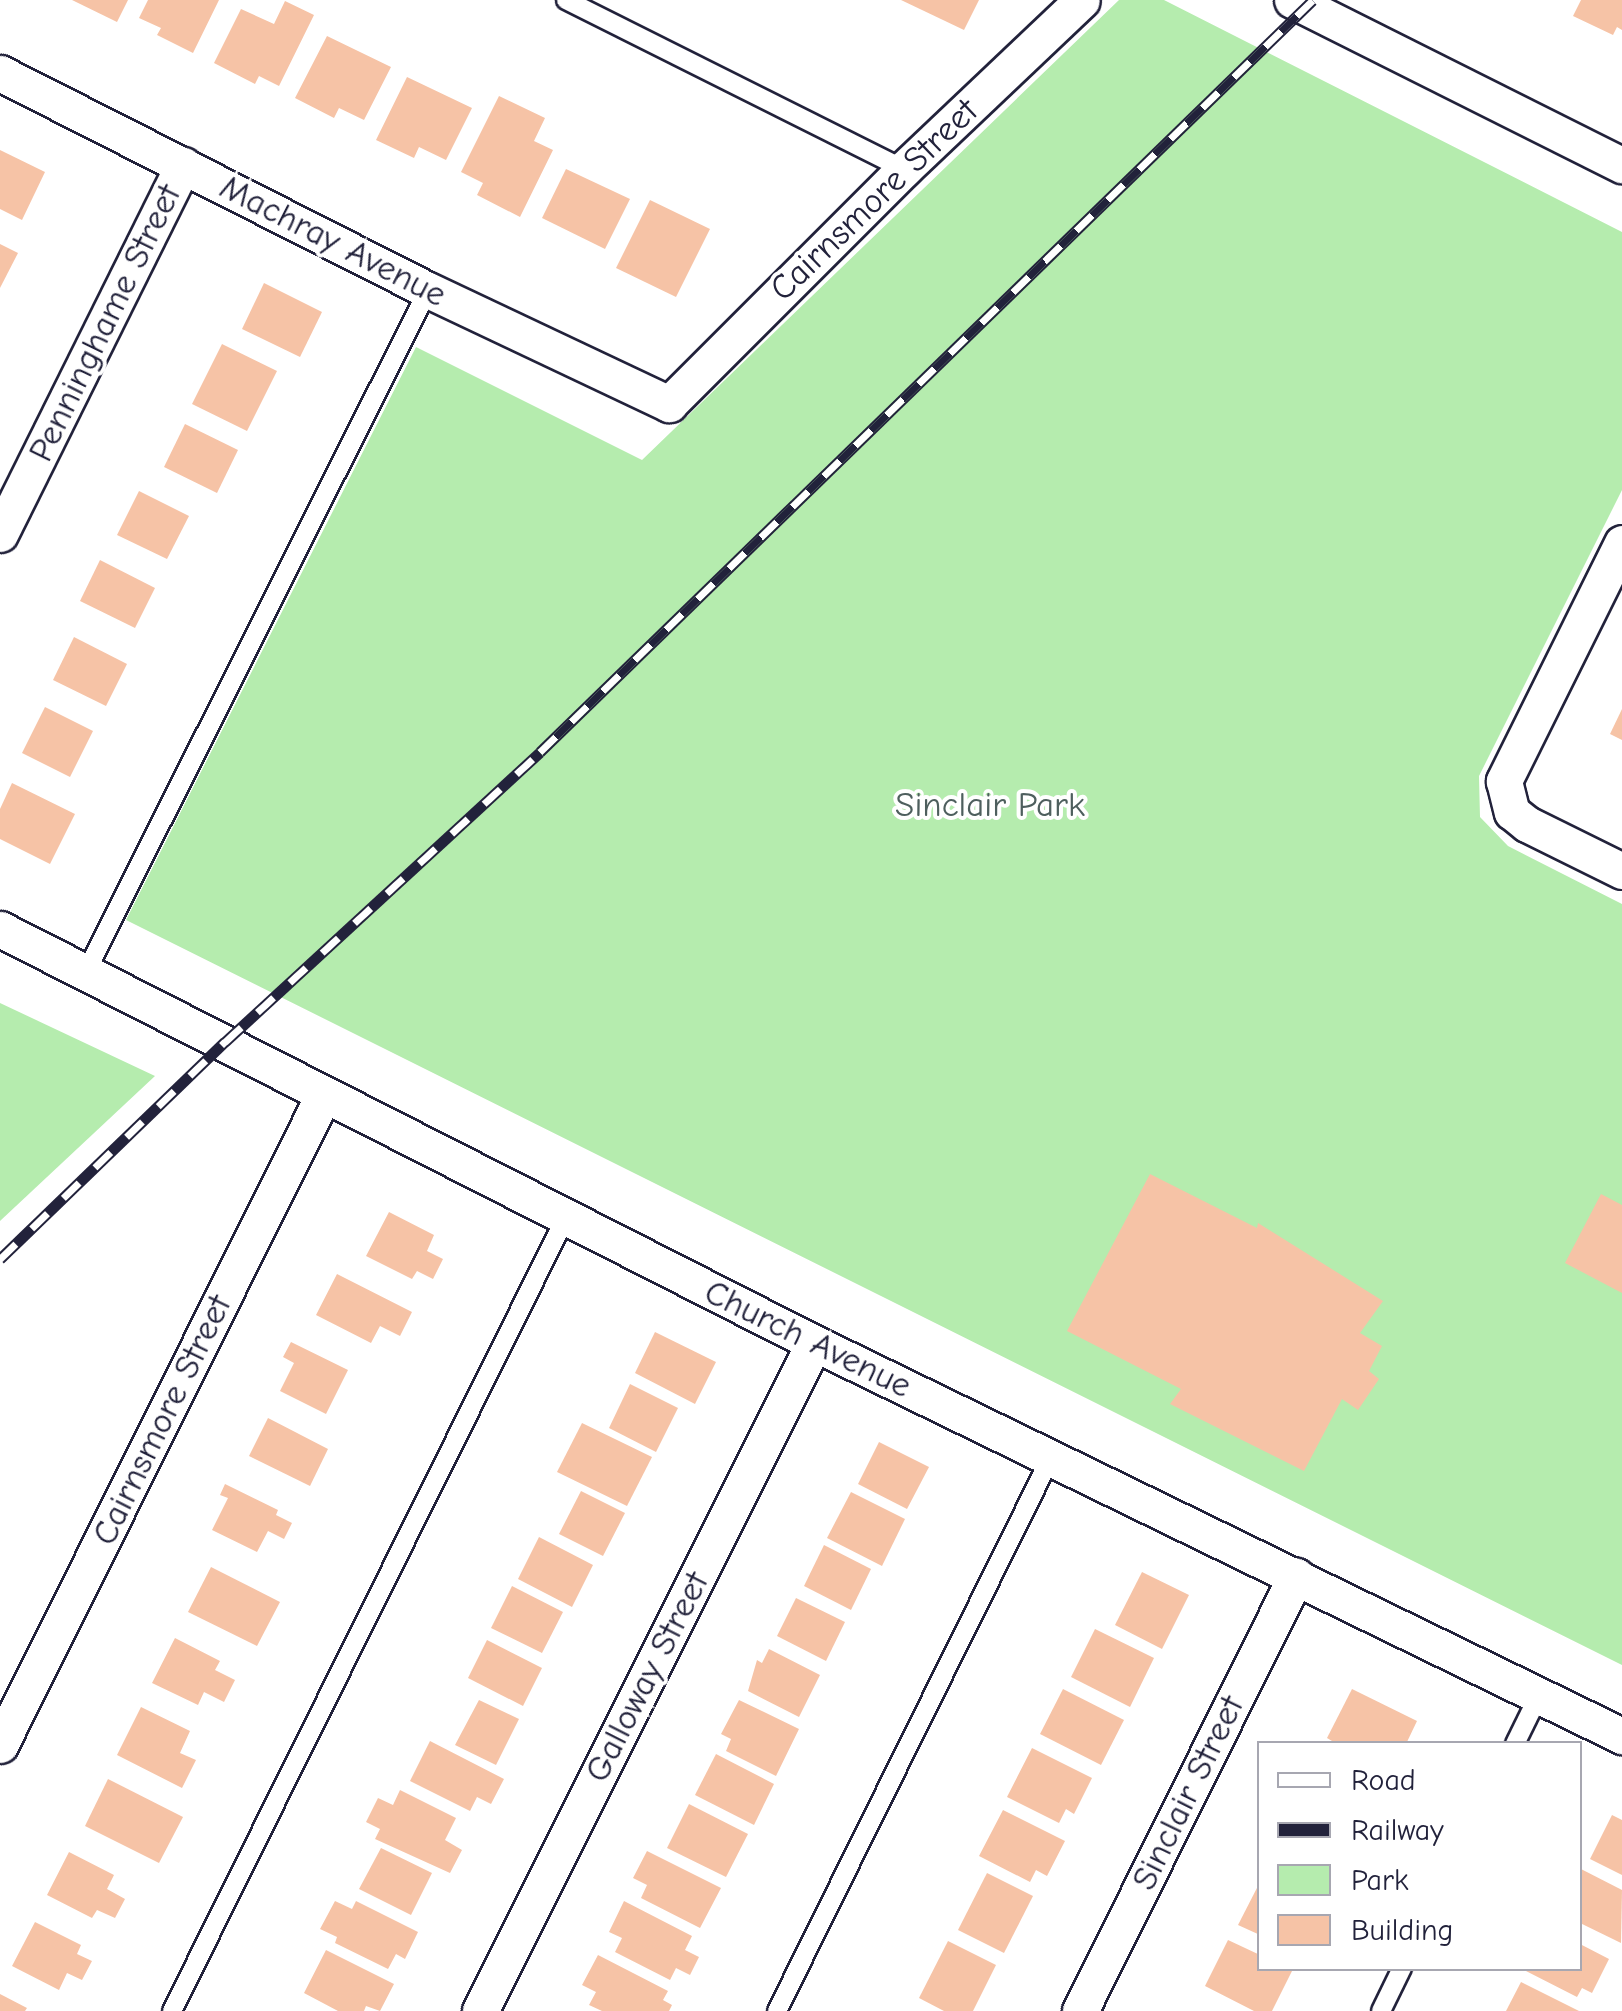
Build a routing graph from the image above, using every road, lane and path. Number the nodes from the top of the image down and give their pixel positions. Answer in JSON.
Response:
{"nodes":[{"id":1,"x":566,"y":0,"type":"edge"},
{"id":2,"x":1082,"y":0,"type":"edge"},
{"id":3,"x":1292,"y":0,"type":"edge"},
{"id":4,"x":0,"y":73,"type":"edge"},
{"id":5,"x":183,"y":165,"type":"junction"},
{"id":6,"x":1622,"y":165,"type":"edge"},
{"id":7,"x":904,"y":168,"type":"junction"},
{"id":8,"x":428,"y":290,"type":"junction"},
{"id":9,"x":669,"y":404,"type":"joint"},
{"id":10,"x":0,"y":534,"type":"edge"},
{"id":11,"x":1622,"y":543,"type":"edge"},
{"id":12,"x":1622,"y":871,"type":"edge"},
{"id":13,"x":0,"y":929,"type":"edge"},
{"id":14,"x":86,"y":972,"type":"junction"},
{"id":15,"x":324,"y":1094,"type":"junction"},
{"id":16,"x":566,"y":1217,"type":"junction"},
{"id":17,"x":814,"y":1343,"type":"junction"},
{"id":18,"x":1052,"y":1457,"type":"junction"},
{"id":19,"x":1296,"y":1576,"type":"junction"},
{"id":20,"x":1539,"y":1695,"type":"junction"},
{"id":21,"x":1622,"y":1736,"type":"edge"},
{"id":22,"x":1516,"y":1741,"type":"edge"},
{"id":23,"x":0,"y":1745,"type":"edge"},
{"id":24,"x":1401,"y":1971,"type":"edge"},
{"id":25,"x":172,"y":2011,"type":"edge"},
{"id":26,"x":480,"y":2011,"type":"edge"},
{"id":27,"x":777,"y":2011,"type":"edge"},
{"id":28,"x":1080,"y":2011,"type":"edge"},
{"id":29,"x":1381,"y":2011,"type":"edge"}],
"edges":[{"from":1,"to":7,"type":"lane"},
{"from":2,"to":7,"type":"street","name":"Cairnsmore Street"},
{"from":3,"to":6,"type":"street"},
{"from":4,"to":5,"type":"street","name":"Machray Avenue"},
{"from":5,"to":8,"type":"street","name":"Machray Avenue"},
{"from":5,"to":10,"type":"street","name":"Penninghame Street"},
{"from":7,"to":9,"type":"street","name":"Cairnsmore Street"},
{"from":8,"to":9,"type":"street","name":"Machray Avenue"},
{"from":8,"to":14,"type":"lane"},
{"from":11,"to":12,"type":"street"},
{"from":13,"to":14,"type":"street","name":"Church Avenue"},
{"from":14,"to":15,"type":"street","name":"Church Avenue"},
{"from":15,"to":16,"type":"street","name":"Church Avenue"},
{"from":15,"to":23,"type":"street","name":"Cairnsmore Street"},
{"from":16,"to":17,"type":"street","name":"Church Avenue"},
{"from":16,"to":25,"type":"lane"},
{"from":17,"to":18,"type":"street","name":"Church Avenue"},
{"from":17,"to":26,"type":"street","name":"Galloway Street"},
{"from":18,"to":19,"type":"street","name":"Church Avenue"},
{"from":18,"to":27,"type":"lane"},
{"from":19,"to":20,"type":"street","name":"Church Avenue"},
{"from":19,"to":28,"type":"street","name":"Sinclair Street"},
{"from":20,"to":21,"type":"street","name":"Church Avenue"},
{"from":20,"to":22,"type":"lane"},
{"from":24,"to":29,"type":"lane"}]}
